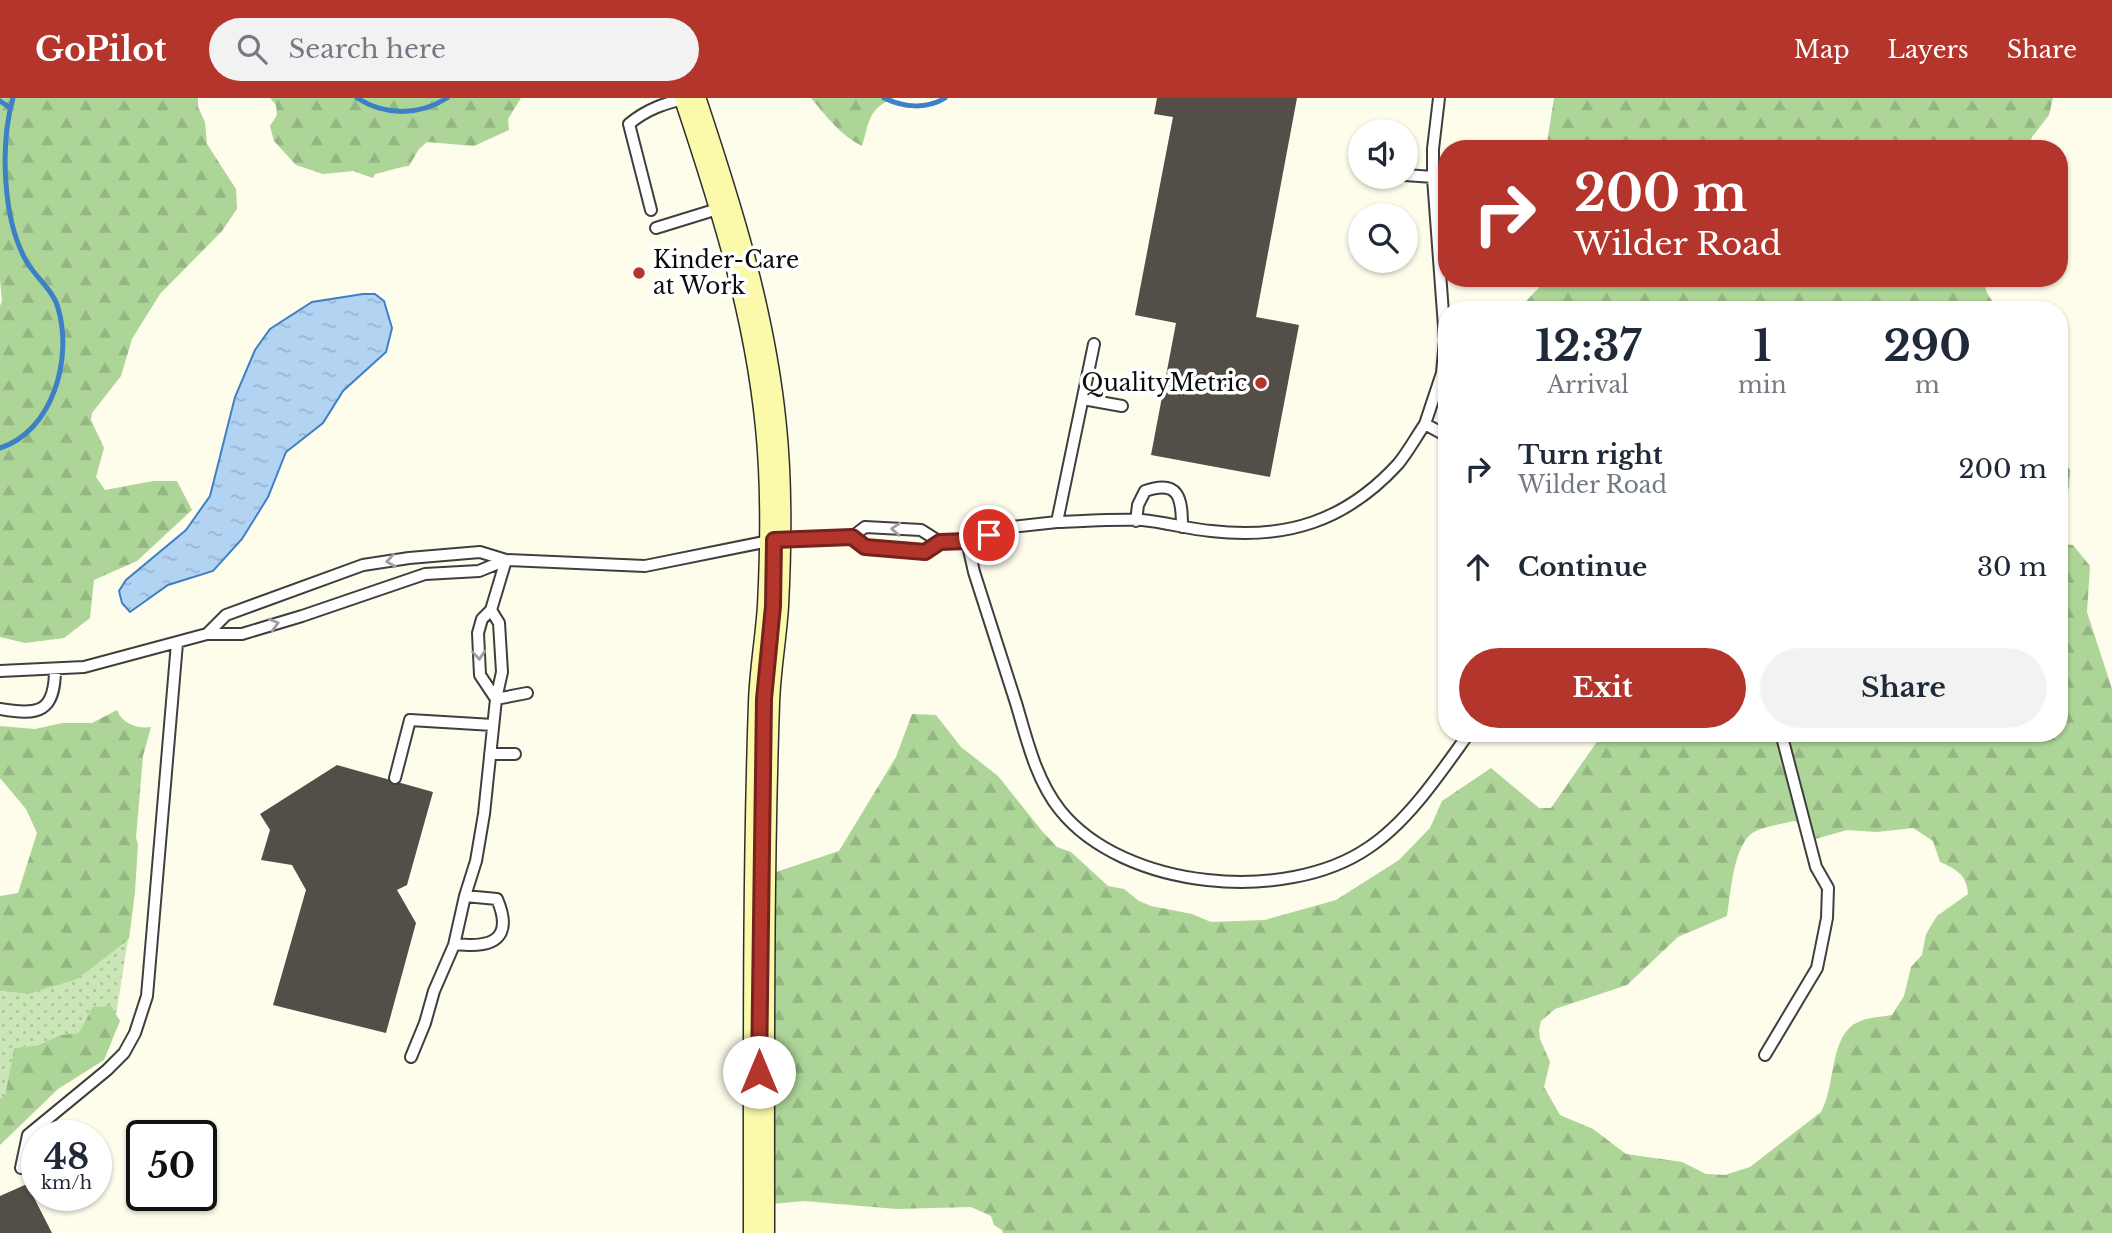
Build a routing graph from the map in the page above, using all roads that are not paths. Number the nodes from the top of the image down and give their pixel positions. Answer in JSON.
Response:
{"nodes":[{"id":1,"x":689,"y":98,"type":"edge"},
{"id":2,"x":1439,"y":98,"type":"edge"},
{"id":3,"x":1418,"y":176,"type":"edge"},
{"id":4,"x":1433,"y":178,"type":"junction"},
{"id":5,"x":1438,"y":178,"type":"edge"},
{"id":6,"x":726,"y":207,"type":"junction"},
{"id":7,"x":651,"y":210,"type":"dead end"},
{"id":8,"x":656,"y":228,"type":"dead end"},
{"id":9,"x":1438,"y":246,"type":"edge"},
{"id":10,"x":1094,"y":344,"type":"dead end"},
{"id":11,"x":1438,"y":384,"type":"edge"},
{"id":12,"x":1083,"y":399,"type":"junction"},
{"id":13,"x":1122,"y":406,"type":"dead end"},
{"id":14,"x":1424,"y":424,"type":"junction"},
{"id":15,"x":1438,"y":431,"type":"edge"},
{"id":16,"x":1136,"y":521,"type":"junction"},
{"id":17,"x":1057,"y":522,"type":"junction"},
{"id":18,"x":1182,"y":527,"type":"junction"},
{"id":19,"x":852,"y":537,"type":"junction"},
{"id":20,"x":774,"y":540,"type":"junction"},
{"id":21,"x":967,"y":541,"type":"junction"},
{"id":22,"x":940,"y":542,"type":"junction"},
{"id":23,"x":424,"y":556,"type":"junction"},
{"id":24,"x":506,"y":560,"type":"junction"},
{"id":25,"x":425,"y":575,"type":"junction"},
{"id":26,"x":491,"y":610,"type":"junction"},
{"id":27,"x":207,"y":634,"type":"junction"},
{"id":28,"x":177,"y":643,"type":"junction"},
{"id":29,"x":55,"y":669,"type":"junction"},
{"id":30,"x":0,"y":671,"type":"edge"},
{"id":31,"x":527,"y":693,"type":"dead end"},
{"id":32,"x":496,"y":699,"type":"junction"},
{"id":33,"x":0,"y":709,"type":"edge"},
{"id":34,"x":493,"y":724,"type":"junction"},
{"id":35,"x":1463,"y":742,"type":"edge"},
{"id":36,"x":1783,"y":742,"type":"edge"},
{"id":37,"x":490,"y":754,"type":"junction"},
{"id":38,"x":514,"y":754,"type":"dead end"},
{"id":39,"x":396,"y":778,"type":"dead end"},
{"id":40,"x":464,"y":896,"type":"junction"},
{"id":41,"x":454,"y":945,"type":"junction"},
{"id":42,"x":1765,"y":1055,"type":"dead end"},
{"id":43,"x":411,"y":1057,"type":"dead end"},
{"id":44,"x":20,"y":1168,"type":"dead end"},
{"id":45,"x":759,"y":1233,"type":"edge"}],
"edges":[{"from":1,"to":6,"type":"main road"},
{"from":1,"to":7,"type":"lane"},
{"from":2,"to":4,"type":"lane"},
{"from":3,"to":4,"type":"lane"},
{"from":4,"to":5,"type":"lane"},
{"from":4,"to":9,"type":"lane"},
{"from":6,"to":8,"type":"lane"},
{"from":6,"to":20,"type":"main road"},
{"from":10,"to":12,"type":"lane"},
{"from":11,"to":14,"type":"lane"},
{"from":12,"to":13,"type":"lane"},
{"from":12,"to":17,"type":"lane"},
{"from":14,"to":15,"type":"lane"},
{"from":14,"to":18,"type":"lane"},
{"from":16,"to":17,"type":"lane"},
{"from":16,"to":18,"type":"lane"},
{"from":16,"to":18,"type":"lane"},
{"from":17,"to":21,"type":"lane"},
{"from":19,"to":20,"type":"lane"},
{"from":19,"to":22,"type":"lane"},
{"from":22,"to":19,"type":"lane","one_way":true},
{"from":20,"to":24,"type":"lane"},
{"from":20,"to":45,"type":"main road"},
{"from":21,"to":22,"type":"lane"},
{"from":21,"to":35,"type":"lane"},
{"from":23,"to":24,"type":"lane"},
{"from":23,"to":25,"type":"lane"},
{"from":23,"to":27,"type":"lane","one_way":true},
{"from":24,"to":25,"type":"lane"},
{"from":24,"to":26,"type":"lane"},
{"from":27,"to":25,"type":"lane","one_way":true},
{"from":26,"to":32,"type":"lane"},
{"from":26,"to":32,"type":"lane","one_way":true},
{"from":27,"to":28,"type":"lane"},
{"from":28,"to":29,"type":"lane"},
{"from":28,"to":44,"type":"lane"},
{"from":29,"to":30,"type":"lane"},
{"from":29,"to":33,"type":"lane"},
{"from":31,"to":32,"type":"lane"},
{"from":32,"to":34,"type":"lane"},
{"from":34,"to":37,"type":"lane"},
{"from":34,"to":39,"type":"lane"},
{"from":36,"to":42,"type":"lane"},
{"from":37,"to":38,"type":"lane"},
{"from":37,"to":40,"type":"lane"},
{"from":40,"to":41,"type":"lane"},
{"from":40,"to":41,"type":"lane"},
{"from":41,"to":43,"type":"lane"}]}
